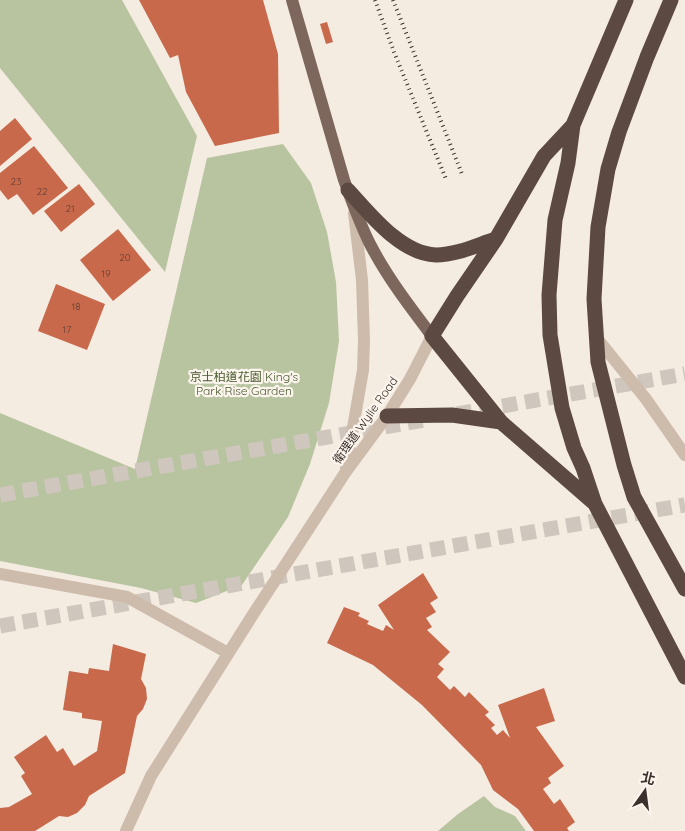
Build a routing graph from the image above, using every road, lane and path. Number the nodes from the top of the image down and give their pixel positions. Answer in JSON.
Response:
{"nodes":[{"id":1,"x":292,"y":0,"type":"edge"},
{"id":2,"x":626,"y":0,"type":"edge"},
{"id":3,"x":672,"y":0,"type":"edge"},
{"id":4,"x":573,"y":125,"type":"junction"},
{"id":5,"x":348,"y":190,"type":"junction"},
{"id":6,"x":354,"y":208,"type":"junction"},
{"id":7,"x":496,"y":240,"type":"junction"},
{"id":8,"x":432,"y":336,"type":"junction"},
{"id":9,"x":596,"y":337,"type":"junction"},
{"id":10,"x":387,"y":416,"type":"junction"},
{"id":11,"x":501,"y":422,"type":"junction"},
{"id":12,"x":685,"y":455,"type":"edge"},
{"id":13,"x":345,"y":473,"type":"junction"},
{"id":14,"x":595,"y":504,"type":"junction"},
{"id":15,"x":0,"y":574,"type":"edge"},
{"id":16,"x":685,"y":589,"type":"edge"},
{"id":17,"x":228,"y":653,"type":"junction"},
{"id":18,"x":685,"y":677,"type":"edge"},
{"id":19,"x":126,"y":831,"type":"edge"}],
"edges":[{"from":1,"to":5,"type":"main road"},
{"from":2,"to":4,"type":"highway"},
{"from":3,"to":9,"type":"highway"},
{"from":4,"to":7,"type":"highway"},
{"from":4,"to":14,"type":"highway"},
{"from":5,"to":6,"type":"main road"},
{"from":5,"to":7,"type":"highway"},
{"from":6,"to":8,"type":"main road"},
{"from":6,"to":13,"type":"street"},
{"from":7,"to":8,"type":"highway"},
{"from":8,"to":10,"type":"street","name":"衛理道 Wylie Road"},
{"from":8,"to":11,"type":"highway"},
{"from":9,"to":12,"type":"street"},
{"from":9,"to":16,"type":"highway"},
{"from":10,"to":11,"type":"highway"},
{"from":10,"to":13,"type":"street","name":"衛理道 Wylie Road"},
{"from":11,"to":14,"type":"highway"},
{"from":13,"to":17,"type":"street","name":"衛理道 Wylie Road"},
{"from":14,"to":18,"type":"highway"},
{"from":15,"to":17,"type":"street"},
{"from":17,"to":19,"type":"street","name":"衛理道 Wylie Road"}]}
